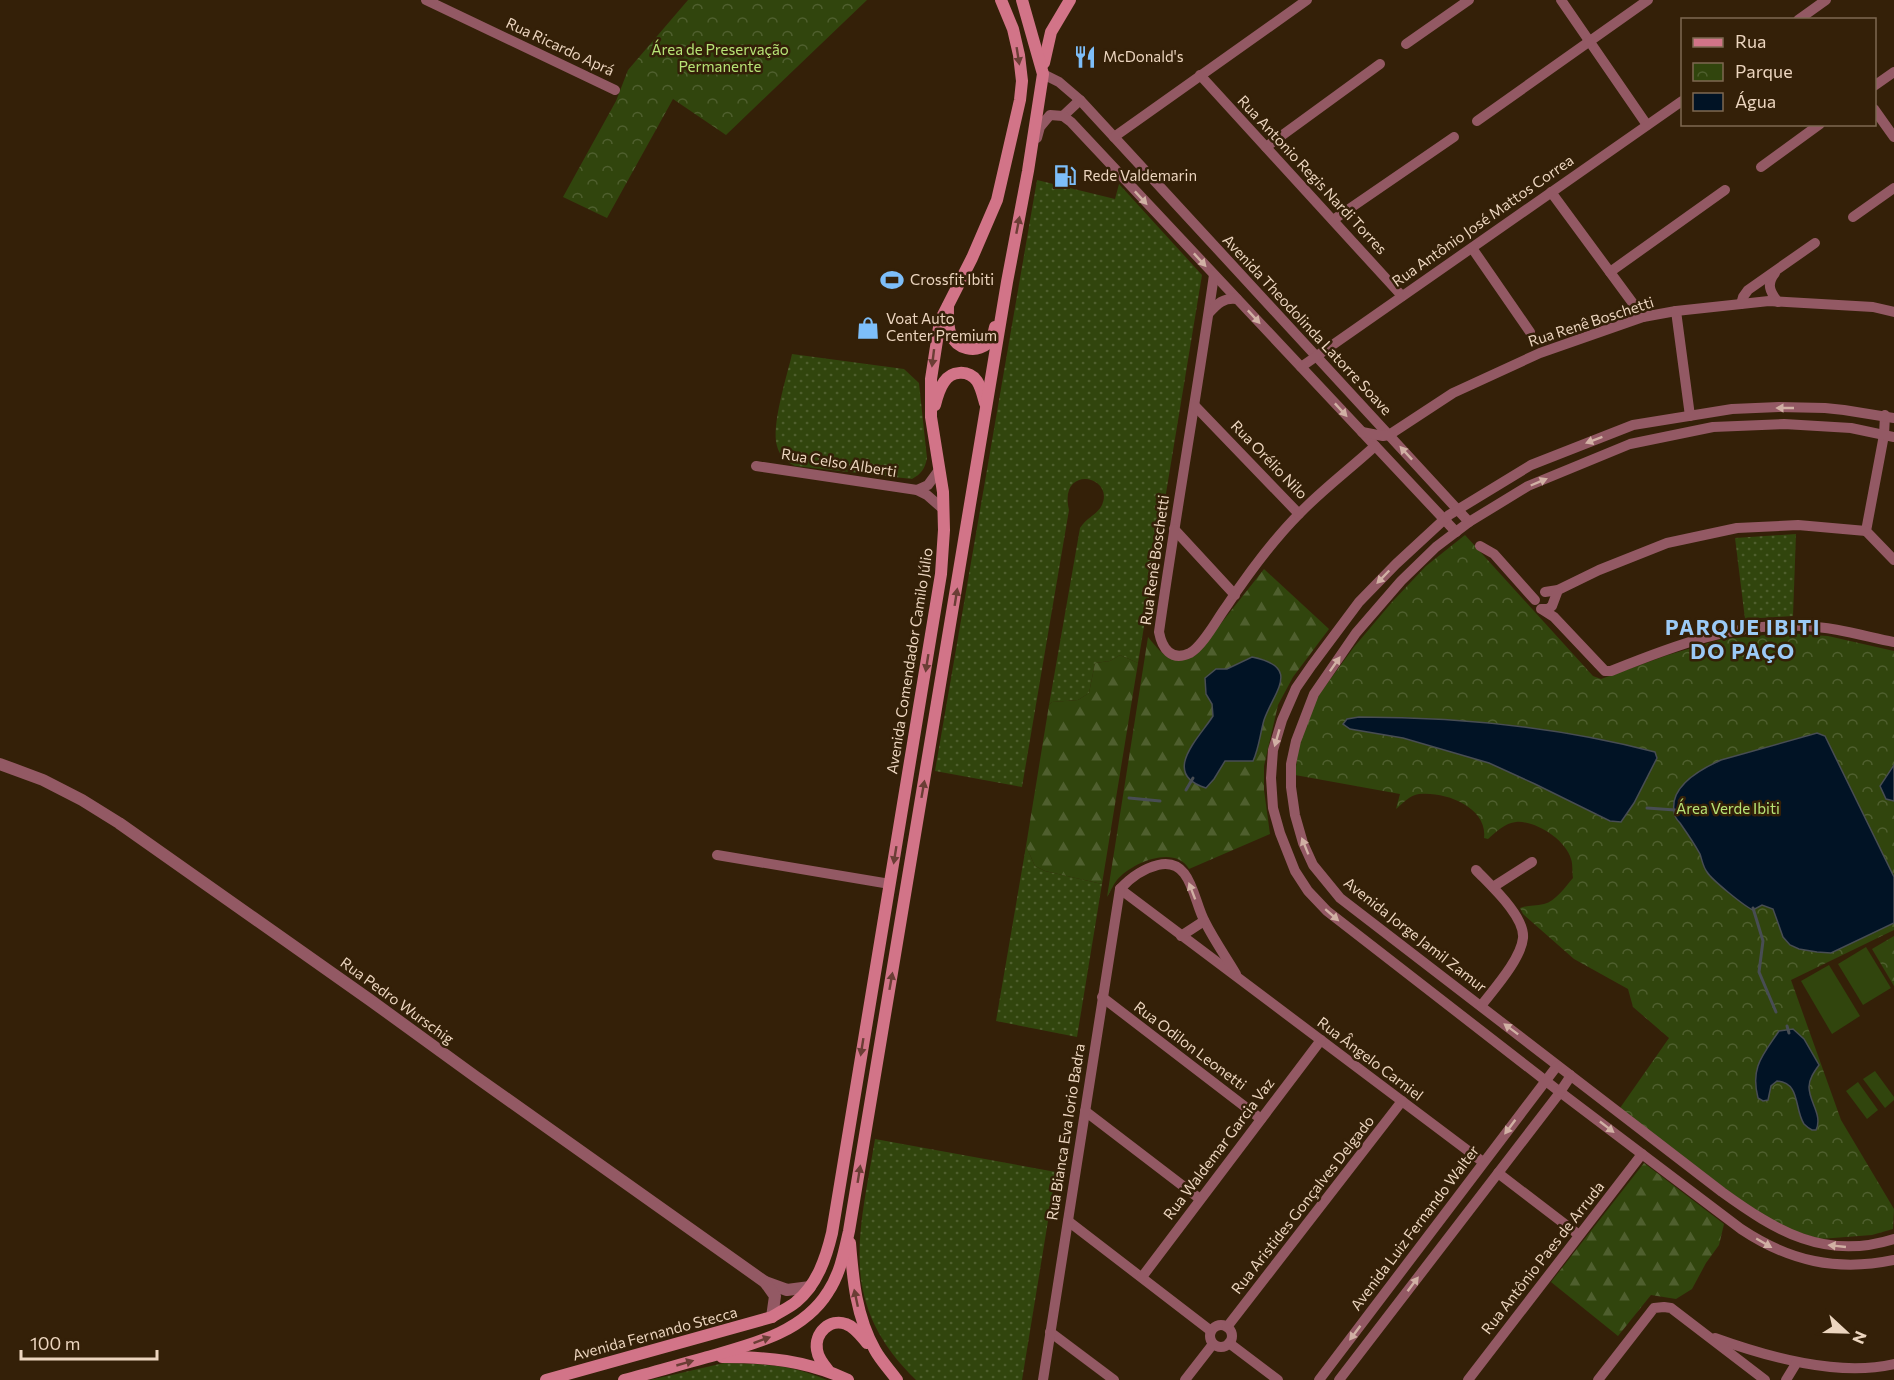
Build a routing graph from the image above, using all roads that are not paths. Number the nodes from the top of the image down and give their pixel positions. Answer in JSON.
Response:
{"nodes":[{"id":1,"x":426,"y":0,"type":"edge"},
{"id":2,"x":1001,"y":0,"type":"edge"},
{"id":3,"x":1022,"y":0,"type":"edge"},
{"id":4,"x":1070,"y":0,"type":"edge"},
{"id":5,"x":1307,"y":0,"type":"edge"},
{"id":6,"x":1470,"y":0,"type":"edge"},
{"id":7,"x":1561,"y":0,"type":"edge"},
{"id":8,"x":1648,"y":0,"type":"edge"},
{"id":9,"x":1826,"y":0,"type":"edge"},
{"id":10,"x":1806,"y":17,"type":"edge"},
{"id":11,"x":1589,"y":41,"type":"junction"},
{"id":12,"x":1406,"y":44,"type":"dead end"},
{"id":13,"x":1380,"y":64,"type":"dead end"},
{"id":14,"x":1043,"y":72,"type":"junction"},
{"id":15,"x":1894,"y":72,"type":"edge"},
{"id":16,"x":1200,"y":75,"type":"junction"},
{"id":17,"x":1876,"y":85,"type":"edge"},
{"id":18,"x":615,"y":90,"type":"dead end"},
{"id":19,"x":1080,"y":100,"type":"junction"},
{"id":20,"x":1681,"y":101,"type":"edge"},
{"id":21,"x":1876,"y":110,"type":"edge"},
{"id":22,"x":1063,"y":116,"type":"junction"},
{"id":23,"x":1477,"y":121,"type":"dead end"},
{"id":24,"x":1647,"y":125,"type":"junction"},
{"id":25,"x":1817,"y":126,"type":"edge"},
{"id":26,"x":1114,"y":137,"type":"junction"},
{"id":27,"x":1454,"y":137,"type":"dead end"},
{"id":28,"x":1894,"y":137,"type":"edge"},
{"id":29,"x":1266,"y":147,"type":"junction"},
{"id":30,"x":1761,"y":166,"type":"dead end"},
{"id":31,"x":1029,"y":167,"type":"junction"},
{"id":32,"x":1894,"y":188,"type":"edge"},
{"id":33,"x":1725,"y":190,"type":"dead end"},
{"id":34,"x":1551,"y":192,"type":"junction"},
{"id":35,"x":1853,"y":217,"type":"dead end"},
{"id":36,"x":1333,"y":220,"type":"junction"},
{"id":37,"x":1193,"y":223,"type":"junction"},
{"id":38,"x":1175,"y":233,"type":"junction"},
{"id":39,"x":1204,"y":235,"type":"junction"},
{"id":40,"x":1815,"y":243,"type":"dead end"},
{"id":41,"x":1186,"y":245,"type":"junction"},
{"id":42,"x":1472,"y":248,"type":"junction"},
{"id":43,"x":1777,"y":270,"type":"junction"},
{"id":44,"x":1610,"y":272,"type":"junction"},
{"id":45,"x":1214,"y":275,"type":"junction"},
{"id":46,"x":1007,"y":282,"type":"junction"},
{"id":47,"x":1402,"y":296,"type":"junction"},
{"id":48,"x":1237,"y":300,"type":"junction"},
{"id":49,"x":948,"y":302,"type":"junction"},
{"id":50,"x":1778,"y":302,"type":"junction"},
{"id":51,"x":1741,"y":304,"type":"junction"},
{"id":52,"x":1676,"y":311,"type":"junction"},
{"id":53,"x":1894,"y":312,"type":"edge"},
{"id":54,"x":1209,"y":313,"type":"junction"},
{"id":55,"x":1643,"y":317,"type":"junction"},
{"id":56,"x":1530,"y":332,"type":"dead end"},
{"id":57,"x":1316,"y":357,"type":"junction"},
{"id":58,"x":1301,"y":367,"type":"junction"},
{"id":59,"x":1195,"y":406,"type":"junction"},
{"id":60,"x":987,"y":410,"type":"junction"},
{"id":61,"x":1844,"y":410,"type":"junction"},
{"id":62,"x":1862,"y":412,"type":"junction"},
{"id":63,"x":1690,"y":416,"type":"junction"},
{"id":64,"x":931,"y":417,"type":"junction"},
{"id":65,"x":1890,"y":417,"type":"edge"},
{"id":66,"x":1192,"y":424,"type":"junction"},
{"id":67,"x":1216,"y":427,"type":"junction"},
{"id":68,"x":1842,"y":427,"type":"junction"},
{"id":69,"x":1860,"y":430,"type":"junction"},
{"id":70,"x":1362,"y":432,"type":"junction"},
{"id":71,"x":1389,"y":435,"type":"junction"},
{"id":72,"x":1889,"y":436,"type":"edge"},
{"id":73,"x":1375,"y":446,"type":"junction"},
{"id":74,"x":1386,"y":458,"type":"junction"},
{"id":75,"x":756,"y":466,"type":"dead end"},
{"id":76,"x":939,"y":470,"type":"junction"},
{"id":77,"x":917,"y":490,"type":"junction"},
{"id":78,"x":1446,"y":496,"type":"junction"},
{"id":79,"x":1479,"y":497,"type":"junction"},
{"id":80,"x":943,"y":509,"type":"junction"},
{"id":81,"x":1458,"y":510,"type":"junction"},
{"id":82,"x":1488,"y":510,"type":"junction"},
{"id":83,"x":1299,"y":514,"type":"junction"},
{"id":84,"x":1444,"y":519,"type":"junction"},
{"id":85,"x":1469,"y":522,"type":"junction"},
{"id":86,"x":1174,"y":529,"type":"junction"},
{"id":87,"x":1866,"y":531,"type":"junction"},
{"id":88,"x":1456,"y":532,"type":"junction"},
{"id":89,"x":1425,"y":537,"type":"junction"},
{"id":90,"x":1189,"y":546,"type":"junction"},
{"id":91,"x":1480,"y":546,"type":"dead end"},
{"id":92,"x":1171,"y":547,"type":"junction"},
{"id":93,"x":1436,"y":547,"type":"junction"},
{"id":94,"x":1894,"y":560,"type":"edge"},
{"id":95,"x":1558,"y":590,"type":"junction"},
{"id":96,"x":1234,"y":595,"type":"junction"},
{"id":97,"x":1540,"y":595,"type":"junction"},
{"id":98,"x":1550,"y":609,"type":"junction"},
{"id":99,"x":1894,"y":642,"type":"edge"},
{"id":100,"x":0,"y":764,"type":"edge"},
{"id":101,"x":717,"y":855,"type":"dead end"},
{"id":102,"x":1532,"y":862,"type":"dead end"},
{"id":103,"x":1476,"y":870,"type":"dead end"},
{"id":104,"x":890,"y":884,"type":"junction"},
{"id":105,"x":1493,"y":887,"type":"junction"},
{"id":106,"x":1120,"y":889,"type":"junction"},
{"id":107,"x":1204,"y":921,"type":"junction"},
{"id":108,"x":1181,"y":936,"type":"junction"},
{"id":109,"x":1239,"y":980,"type":"junction"},
{"id":110,"x":1102,"y":997,"type":"junction"},
{"id":111,"x":1481,"y":1006,"type":"junction"},
{"id":112,"x":1461,"y":1016,"type":"junction"},
{"id":113,"x":1321,"y":1040,"type":"junction"},
{"id":114,"x":1539,"y":1051,"type":"junction"},
{"id":115,"x":1557,"y":1066,"type":"junction"},
{"id":116,"x":1570,"y":1075,"type":"junction"},
{"id":117,"x":1546,"y":1080,"type":"junction"},
{"id":118,"x":1591,"y":1091,"type":"junction"},
{"id":119,"x":1560,"y":1092,"type":"junction"},
{"id":120,"x":1535,"y":1094,"type":"junction"},
{"id":121,"x":1402,"y":1101,"type":"junction"},
{"id":122,"x":1550,"y":1105,"type":"junction"},
{"id":123,"x":1579,"y":1106,"type":"junction"},
{"id":124,"x":1085,"y":1111,"type":"junction"},
{"id":125,"x":1261,"y":1119,"type":"junction"},
{"id":126,"x":1642,"y":1154,"type":"junction"},
{"id":127,"x":1484,"y":1162,"type":"junction"},
{"id":128,"x":1498,"y":1173,"type":"junction"},
{"id":129,"x":1200,"y":1199,"type":"junction"},
{"id":130,"x":1068,"y":1221,"type":"junction"},
{"id":131,"x":849,"y":1231,"type":"junction"},
{"id":132,"x":1579,"y":1235,"type":"junction"},
{"id":133,"x":1894,"y":1239,"type":"edge"},
{"id":134,"x":1894,"y":1260,"type":"edge"},
{"id":135,"x":1142,"y":1277,"type":"junction"},
{"id":136,"x":765,"y":1281,"type":"junction"},
{"id":137,"x":810,"y":1287,"type":"junction"},
{"id":138,"x":772,"y":1317,"type":"junction"},
{"id":139,"x":1227,"y":1327,"type":"junction"},
{"id":140,"x":1211,"y":1331,"type":"junction"},
{"id":141,"x":1050,"y":1332,"type":"junction"},
{"id":142,"x":1705,"y":1334,"type":"junction"},
{"id":143,"x":1229,"y":1343,"type":"junction"},
{"id":144,"x":1213,"y":1344,"type":"junction"},
{"id":145,"x":876,"y":1353,"type":"junction"},
{"id":146,"x":706,"y":1357,"type":"junction"},
{"id":147,"x":1797,"y":1362,"type":"junction"},
{"id":148,"x":1894,"y":1364,"type":"edge"},
{"id":149,"x":828,"y":1370,"type":"junction"},
{"id":150,"x":1599,"y":1379,"type":"edge"},
{"id":151,"x":546,"y":1380,"type":"edge"},
{"id":152,"x":624,"y":1380,"type":"edge"},
{"id":153,"x":848,"y":1380,"type":"edge"},
{"id":154,"x":897,"y":1380,"type":"edge"},
{"id":155,"x":1043,"y":1380,"type":"edge"},
{"id":156,"x":1114,"y":1380,"type":"edge"},
{"id":157,"x":1185,"y":1380,"type":"edge"},
{"id":158,"x":1278,"y":1380,"type":"edge"},
{"id":159,"x":1319,"y":1380,"type":"edge"},
{"id":160,"x":1339,"y":1380,"type":"edge"},
{"id":161,"x":1468,"y":1380,"type":"edge"},
{"id":162,"x":1766,"y":1380,"type":"edge"},
{"id":163,"x":1786,"y":1380,"type":"edge"}],
"edges":[{"from":1,"to":18,"type":"street","name":"Rua Ricardo Aprá"},
{"from":2,"to":49,"type":"main road","name":"Avenida Comendador Camilo Júlio","one_way":true},
{"from":3,"to":14,"type":"main road"},
{"from":4,"to":14,"type":"main road"},
{"from":5,"to":16,"type":"street"},
{"from":6,"to":12,"type":"street"},
{"from":7,"to":11,"type":"street"},
{"from":8,"to":11,"type":"street"},
{"from":9,"to":10,"type":"street"},
{"from":11,"to":23,"type":"street"},
{"from":11,"to":24,"type":"street"},
{"from":13,"to":29,"type":"street"},
{"from":14,"to":19,"type":"street","name":"Avenida Theodolinda Latorre Soave"},
{"from":14,"to":31,"type":"main road"},
{"from":15,"to":17,"type":"street"},
{"from":16,"to":26,"type":"street"},
{"from":16,"to":29,"type":"street","name":"Rua Antonio Regis Nardi Torres"},
{"from":19,"to":22,"type":"street"},
{"from":19,"to":26,"type":"street","name":"Avenida Theodolinda Latorre Soave"},
{"from":20,"to":24,"type":"street","name":"Rua Antônio José Mattos Correa"},
{"from":21,"to":28,"type":"street"},
{"from":22,"to":31,"type":"street"},
{"from":22,"to":38,"type":"street","one_way":true},
{"from":24,"to":34,"type":"street","name":"Rua Antônio José Mattos Correa"},
{"from":25,"to":30,"type":"street"},
{"from":26,"to":37,"type":"street","name":"Avenida Theodolinda Latorre Soave"},
{"from":27,"to":36,"type":"street"},
{"from":29,"to":36,"type":"street","name":"Rua Antonio Regis Nardi Torres"},
{"from":46,"to":31,"type":"main road","one_way":true},
{"from":32,"to":35,"type":"street"},
{"from":33,"to":44,"type":"street"},
{"from":34,"to":42,"type":"street","name":"Rua Antônio José Mattos Correa"},
{"from":34,"to":44,"type":"street"},
{"from":36,"to":47,"type":"street","name":"Rua Antonio Regis Nardi Torres"},
{"from":37,"to":38,"type":"street"},
{"from":37,"to":39,"type":"street","name":"Avenida Theodolinda Latorre Soave"},
{"from":38,"to":41,"type":"street"},
{"from":39,"to":41,"type":"street","name":"Avenida Theodolinda Latorre Soave"},
{"from":39,"to":57,"type":"street","name":"Avenida Theodolinda Latorre Soave"},
{"from":40,"to":43,"type":"street"},
{"from":41,"to":45,"type":"street","one_way":true},
{"from":42,"to":47,"type":"street","name":"Rua Antônio José Mattos Correa"},
{"from":42,"to":56,"type":"street"},
{"from":43,"to":50,"type":"street"},
{"from":43,"to":51,"type":"street"},
{"from":44,"to":55,"type":"street"},
{"from":45,"to":48,"type":"street"},
{"from":45,"to":54,"type":"street","name":"Rua Renê Boschetti"},
{"from":46,"to":49,"type":"main road"},
{"from":46,"to":60,"type":"main road"},
{"from":47,"to":57,"type":"street","name":"Rua Antônio José Mattos Correa"},
{"from":48,"to":54,"type":"street"},
{"from":48,"to":58,"type":"street","one_way":true},
{"from":49,"to":64,"type":"main road","name":"Avenida Comendador Camilo Júlio","one_way":true},
{"from":50,"to":51,"type":"street","name":"Rua Renê Boschetti"},
{"from":50,"to":53,"type":"street","name":"Rua Renê Boschetti"},
{"from":51,"to":52,"type":"street","name":"Rua Renê Boschetti"},
{"from":52,"to":55,"type":"street","name":"Rua Renê Boschetti"},
{"from":52,"to":63,"type":"street"},
{"from":54,"to":59,"type":"street","name":"Rua Renê Boschetti"},
{"from":55,"to":71,"type":"street","name":"Rua Renê Boschetti"},
{"from":57,"to":58,"type":"street","name":"Rua Antônio José Mattos Correa"},
{"from":57,"to":71,"type":"street","name":"Avenida Theodolinda Latorre Soave"},
{"from":58,"to":70,"type":"street","one_way":true},
{"from":59,"to":66,"type":"street","name":"Rua Renê Boschetti"},
{"from":59,"to":67,"type":"street","name":"Rua Orélio Nilo"},
{"from":60,"to":64,"type":"main road"},
{"from":131,"to":60,"type":"main road","one_way":true},
{"from":61,"to":62,"type":"street"},
{"from":61,"to":63,"type":"street","one_way":true},
{"from":61,"to":68,"type":"street"},
{"from":62,"to":65,"type":"street"},
{"from":62,"to":69,"type":"street"},
{"from":63,"to":79,"type":"street","one_way":true},
{"from":64,"to":76,"type":"main road","name":"Avenida Comendador Camilo Júlio"},
{"from":65,"to":72,"type":"street"},
{"from":66,"to":67,"type":"street","name":"Rua Orélio Nilo"},
{"from":66,"to":86,"type":"street","name":"Rua Renê Boschetti"},
{"from":67,"to":83,"type":"street","name":"Rua Orélio Nilo"},
{"from":68,"to":69,"type":"street","name":"Avenida Jorge Jamil Zamur"},
{"from":82,"to":68,"type":"street","name":"Avenida Jorge Jamil Zamur","one_way":true},
{"from":69,"to":72,"type":"street","name":"Avenida Jorge Jamil Zamur"},
{"from":70,"to":71,"type":"street","name":"Avenida Theodolinda Latorre Soave"},
{"from":70,"to":73,"type":"street"},
{"from":78,"to":71,"type":"street","name":"Avenida Theodolinda Latorre Soave","one_way":true},
{"from":72,"to":87,"type":"street"},
{"from":73,"to":74,"type":"street"},
{"from":73,"to":83,"type":"street","name":"Rua Renê Boschetti"},
{"from":74,"to":78,"type":"street"},
{"from":74,"to":84,"type":"street"},
{"from":75,"to":77,"type":"street","name":"Rua Celso Alberti"},
{"from":76,"to":77,"type":"street"},
{"from":76,"to":80,"type":"main road","name":"Avenida Comendador Camilo Júlio"},
{"from":77,"to":80,"type":"street","name":"Rua Celso Alberti"},
{"from":78,"to":81,"type":"street","name":"Avenida Theodolinda Latorre Soave"},
{"from":79,"to":81,"type":"street"},
{"from":79,"to":82,"type":"street"},
{"from":80,"to":104,"type":"main road","name":"Avenida Comendador Camilo Júlio","one_way":true},
{"from":81,"to":84,"type":"street"},
{"from":81,"to":85,"type":"street","name":"Avenida Theodolinda Latorre Soave"},
{"from":82,"to":85,"type":"street","name":"Avenida Jorge Jamil Zamur"},
{"from":83,"to":96,"type":"street","name":"Rua Renê Boschetti"},
{"from":84,"to":88,"type":"street"},
{"from":84,"to":89,"type":"street"},
{"from":85,"to":88,"type":"street","name":"Avenida Jorge Jamil Zamur"},
{"from":86,"to":90,"type":"street"},
{"from":86,"to":92,"type":"street","name":"Rua Renê Boschetti"},
{"from":87,"to":94,"type":"street"},
{"from":87,"to":95,"type":"street"},
{"from":88,"to":93,"type":"street","name":"Avenida Jorge Jamil Zamur"},
{"from":89,"to":93,"type":"street"},
{"from":89,"to":112,"type":"street","one_way":true},
{"from":90,"to":92,"type":"street"},
{"from":90,"to":96,"type":"street"},
{"from":91,"to":97,"type":"street"},
{"from":92,"to":96,"type":"street","name":"Rua Renê Boschetti"},
{"from":111,"to":93,"type":"street","name":"Avenida Jorge Jamil Zamur","one_way":true},
{"from":95,"to":97,"type":"street"},
{"from":95,"to":98,"type":"street"},
{"from":97,"to":98,"type":"street"},
{"from":97,"to":98,"type":"street"},
{"from":98,"to":99,"type":"street"},
{"from":100,"to":136,"type":"street","name":"Rua Pedro Wurschig"},
{"from":101,"to":104,"type":"street"},
{"from":102,"to":105,"type":"street"},
{"from":103,"to":105,"type":"street"},
{"from":104,"to":137,"type":"main road","name":"Avenida Comendador Camilo Júlio","one_way":true},
{"from":105,"to":111,"type":"street"},
{"from":107,"to":106,"type":"street","name":"Rua Ângelo Carniel","one_way":true},
{"from":106,"to":108,"type":"street","name":"Rua Ângelo Carniel"},
{"from":106,"to":110,"type":"street","name":"Rua Bianca Eva Iorio Badra"},
{"from":107,"to":108,"type":"street"},
{"from":107,"to":109,"type":"street","name":"Rua Ângelo Carniel"},
{"from":108,"to":109,"type":"street","name":"Rua Ângelo Carniel"},
{"from":109,"to":113,"type":"street","name":"Rua Ângelo Carniel"},
{"from":110,"to":124,"type":"street","name":"Rua Bianca Eva Iorio Badra"},
{"from":110,"to":125,"type":"street","name":"Rua Odilon Leonetti"},
{"from":114,"to":111,"type":"street","name":"Avenida Jorge Jamil Zamur","one_way":true},
{"from":112,"to":114,"type":"street"},
{"from":112,"to":117,"type":"street"},
{"from":113,"to":121,"type":"street","name":"Rua Ângelo Carniel"},
{"from":113,"to":125,"type":"street","name":"Rua Waldemar Garcia Vaz"},
{"from":114,"to":115,"type":"street","name":"Avenida Jorge Jamil Zamur"},
{"from":115,"to":116,"type":"street","name":"Avenida Jorge Jamil Zamur"},
{"from":115,"to":117,"type":"street","name":"Avenida Luiz Fernando Walter"},
{"from":116,"to":118,"type":"street","name":"Avenida Jorge Jamil Zamur"},
{"from":116,"to":119,"type":"street"},
{"from":117,"to":119,"type":"street"},
{"from":117,"to":120,"type":"street","name":"Avenida Luiz Fernando Walter"},
{"from":118,"to":123,"type":"street"},
{"from":133,"to":118,"type":"street","name":"Avenida Jorge Jamil Zamur","one_way":true},
{"from":119,"to":122,"type":"street"},
{"from":119,"to":123,"type":"street"},
{"from":120,"to":122,"type":"street"},
{"from":120,"to":127,"type":"street","name":"Avenida Luiz Fernando Walter","one_way":true},
{"from":121,"to":127,"type":"street","name":"Rua Ângelo Carniel"},
{"from":121,"to":139,"type":"street","name":"Rua Aristides Gonçalves Delgado"},
{"from":122,"to":128,"type":"street"},
{"from":123,"to":126,"type":"street","one_way":true},
{"from":124,"to":129,"type":"street"},
{"from":124,"to":130,"type":"street","name":"Rua Bianca Eva Iorio Badra"},
{"from":125,"to":129,"type":"street","name":"Rua Waldemar Garcia Vaz"},
{"from":126,"to":132,"type":"street","name":"Rua Antônio Paes de Arruda"},
{"from":126,"to":134,"type":"street","one_way":true},
{"from":127,"to":159,"type":"street","name":"Avenida Luiz Fernando Walter","one_way":true},
{"from":128,"to":132,"type":"street"},
{"from":160,"to":128,"type":"street","one_way":true},
{"from":129,"to":135,"type":"street","name":"Rua Waldemar Garcia Vaz"},
{"from":130,"to":135,"type":"street"},
{"from":130,"to":141,"type":"street","name":"Rua Bianca Eva Iorio Badra"},
{"from":145,"to":131,"type":"main road","one_way":true},
{"from":146,"to":131,"type":"main road","one_way":true},
{"from":132,"to":161,"type":"street","name":"Rua Antônio Paes de Arruda"},
{"from":135,"to":140,"type":"street"},
{"from":136,"to":137,"type":"street","name":"Rua Pedro Wurschig"},
{"from":136,"to":138,"type":"street"},
{"from":137,"to":138,"type":"main road","name":"Avenida Comendador Camilo Júlio"},
{"from":138,"to":151,"type":"main road","name":"Avenida Fernando Stecca"},
{"from":139,"to":140,"type":"street"},
{"from":139,"to":143,"type":"street"},
{"from":140,"to":144,"type":"street"},
{"from":141,"to":155,"type":"street","name":"Rua Bianca Eva Iorio Badra"},
{"from":141,"to":156,"type":"street"},
{"from":142,"to":147,"type":"street"},
{"from":142,"to":150,"type":"street"},
{"from":142,"to":162,"type":"street"},
{"from":143,"to":144,"type":"street"},
{"from":143,"to":158,"type":"street"},
{"from":144,"to":157,"type":"street"},
{"from":145,"to":149,"type":"main road"},
{"from":145,"to":154,"type":"main road"},
{"from":146,"to":149,"type":"main road"},
{"from":152,"to":146,"type":"main road","one_way":true},
{"from":147,"to":148,"type":"street"},
{"from":147,"to":163,"type":"street"},
{"from":149,"to":153,"type":"main road"}]}
